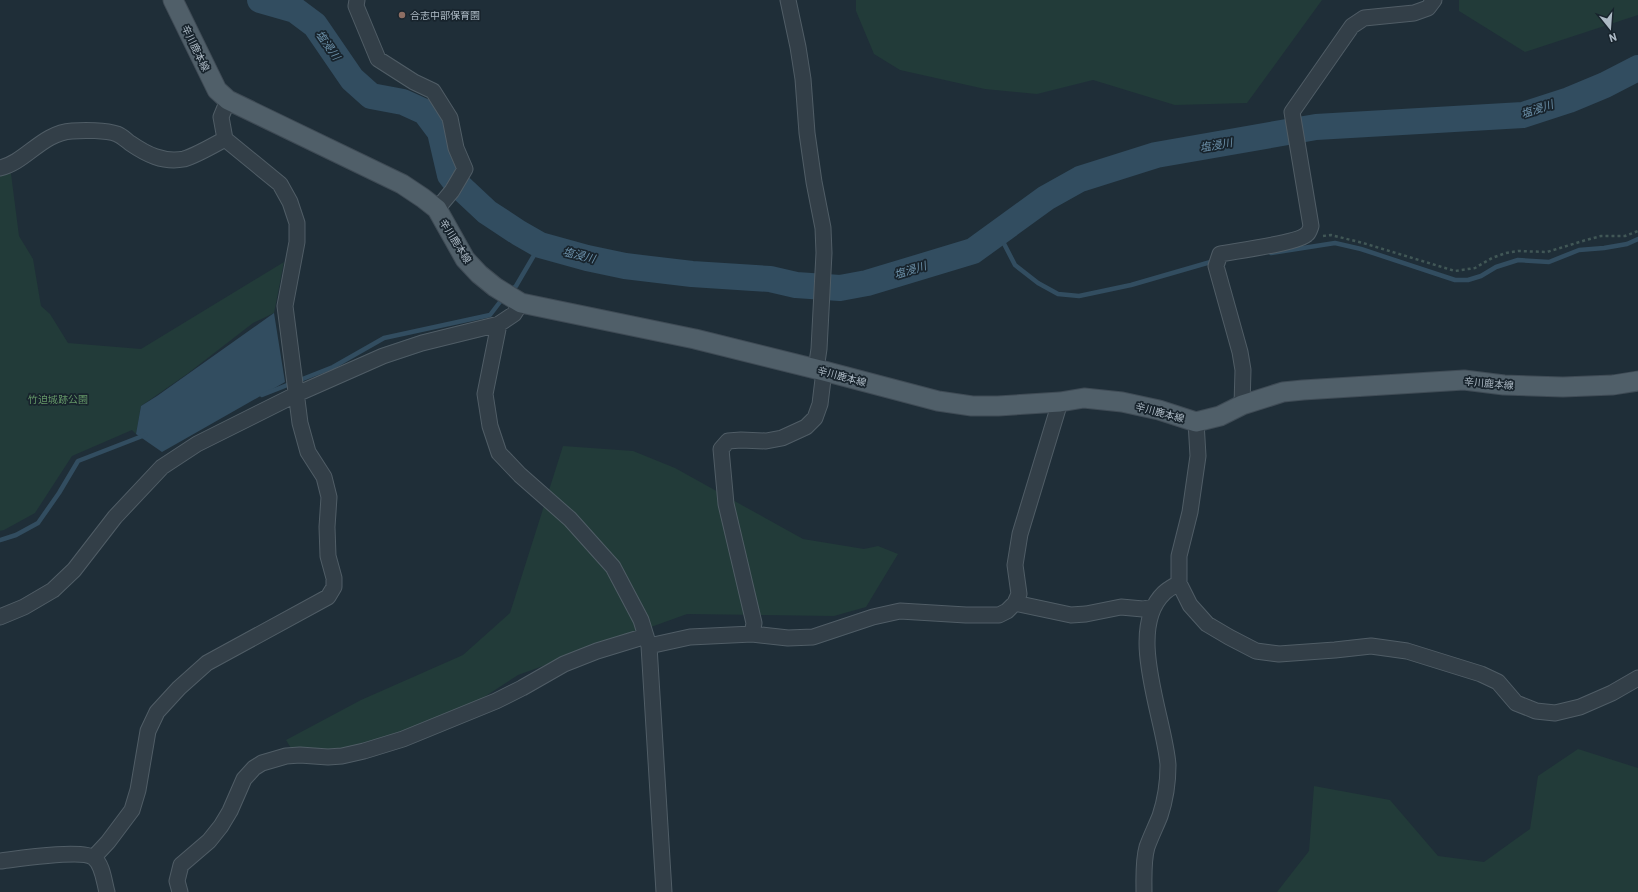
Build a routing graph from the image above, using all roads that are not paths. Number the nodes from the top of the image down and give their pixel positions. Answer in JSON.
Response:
{"nodes":[{"id":1,"x":172,"y":0,"type":"edge"},
{"id":2,"x":357,"y":0,"type":"edge"},
{"id":3,"x":788,"y":0,"type":"edge"},
{"id":4,"x":1434,"y":0,"type":"edge"},
{"id":5,"x":228,"y":100,"type":"junction"},
{"id":6,"x":225,"y":139,"type":"junction"},
{"id":7,"x":0,"y":168,"type":"edge"},
{"id":8,"x":437,"y":209,"type":"junction"},
{"id":9,"x":518,"y":301,"type":"junction"},
{"id":10,"x":499,"y":324,"type":"junction"},
{"id":11,"x":820,"y":370,"type":"junction"},
{"id":12,"x":1638,"y":381,"type":"edge"},
{"id":13,"x":297,"y":394,"type":"junction"},
{"id":14,"x":1060,"y":402,"type":"junction"},
{"id":15,"x":1242,"y":405,"type":"junction"},
{"id":16,"x":1196,"y":422,"type":"junction"},
{"id":17,"x":1179,"y":583,"type":"junction"},
{"id":18,"x":1015,"y":602,"type":"junction"},
{"id":19,"x":1154,"y":607,"type":"junction"},
{"id":20,"x":0,"y":617,"type":"edge"},
{"id":21,"x":752,"y":634,"type":"junction"},
{"id":22,"x":647,"y":641,"type":"junction"},
{"id":23,"x":1638,"y":678,"type":"edge"},
{"id":24,"x":94,"y":857,"type":"junction"},
{"id":25,"x":0,"y":861,"type":"edge"},
{"id":26,"x":107,"y":892,"type":"edge"},
{"id":27,"x":180,"y":892,"type":"edge"},
{"id":28,"x":664,"y":892,"type":"edge"},
{"id":29,"x":1144,"y":892,"type":"edge"}],
"edges":[{"from":1,"to":5,"type":"main road","name":"辛川鹿本線"},
{"from":2,"to":8,"type":"street"},
{"from":3,"to":11,"type":"street"},
{"from":4,"to":15,"type":"street"},
{"from":5,"to":6,"type":"street"},
{"from":5,"to":8,"type":"main road","name":"辛川鹿本線"},
{"from":6,"to":7,"type":"street"},
{"from":6,"to":13,"type":"street"},
{"from":8,"to":9,"type":"main road","name":"辛川鹿本線"},
{"from":9,"to":10,"type":"street"},
{"from":9,"to":11,"type":"main road","name":"辛川鹿本線"},
{"from":10,"to":13,"type":"street"},
{"from":10,"to":22,"type":"street"},
{"from":11,"to":14,"type":"main road","name":"辛川鹿本線"},
{"from":11,"to":21,"type":"street"},
{"from":12,"to":15,"type":"main road","name":"辛川鹿本線"},
{"from":13,"to":20,"type":"street"},
{"from":13,"to":24,"type":"street"},
{"from":14,"to":16,"type":"main road","name":"辛川鹿本線"},
{"from":14,"to":18,"type":"street"},
{"from":15,"to":16,"type":"main road","name":"辛川鹿本線"},
{"from":16,"to":17,"type":"street"},
{"from":17,"to":19,"type":"street"},
{"from":17,"to":23,"type":"street"},
{"from":18,"to":19,"type":"street"},
{"from":18,"to":21,"type":"street"},
{"from":19,"to":29,"type":"street"},
{"from":21,"to":22,"type":"street"},
{"from":22,"to":27,"type":"street"},
{"from":22,"to":28,"type":"street"},
{"from":24,"to":25,"type":"street"},
{"from":24,"to":26,"type":"street"}]}
